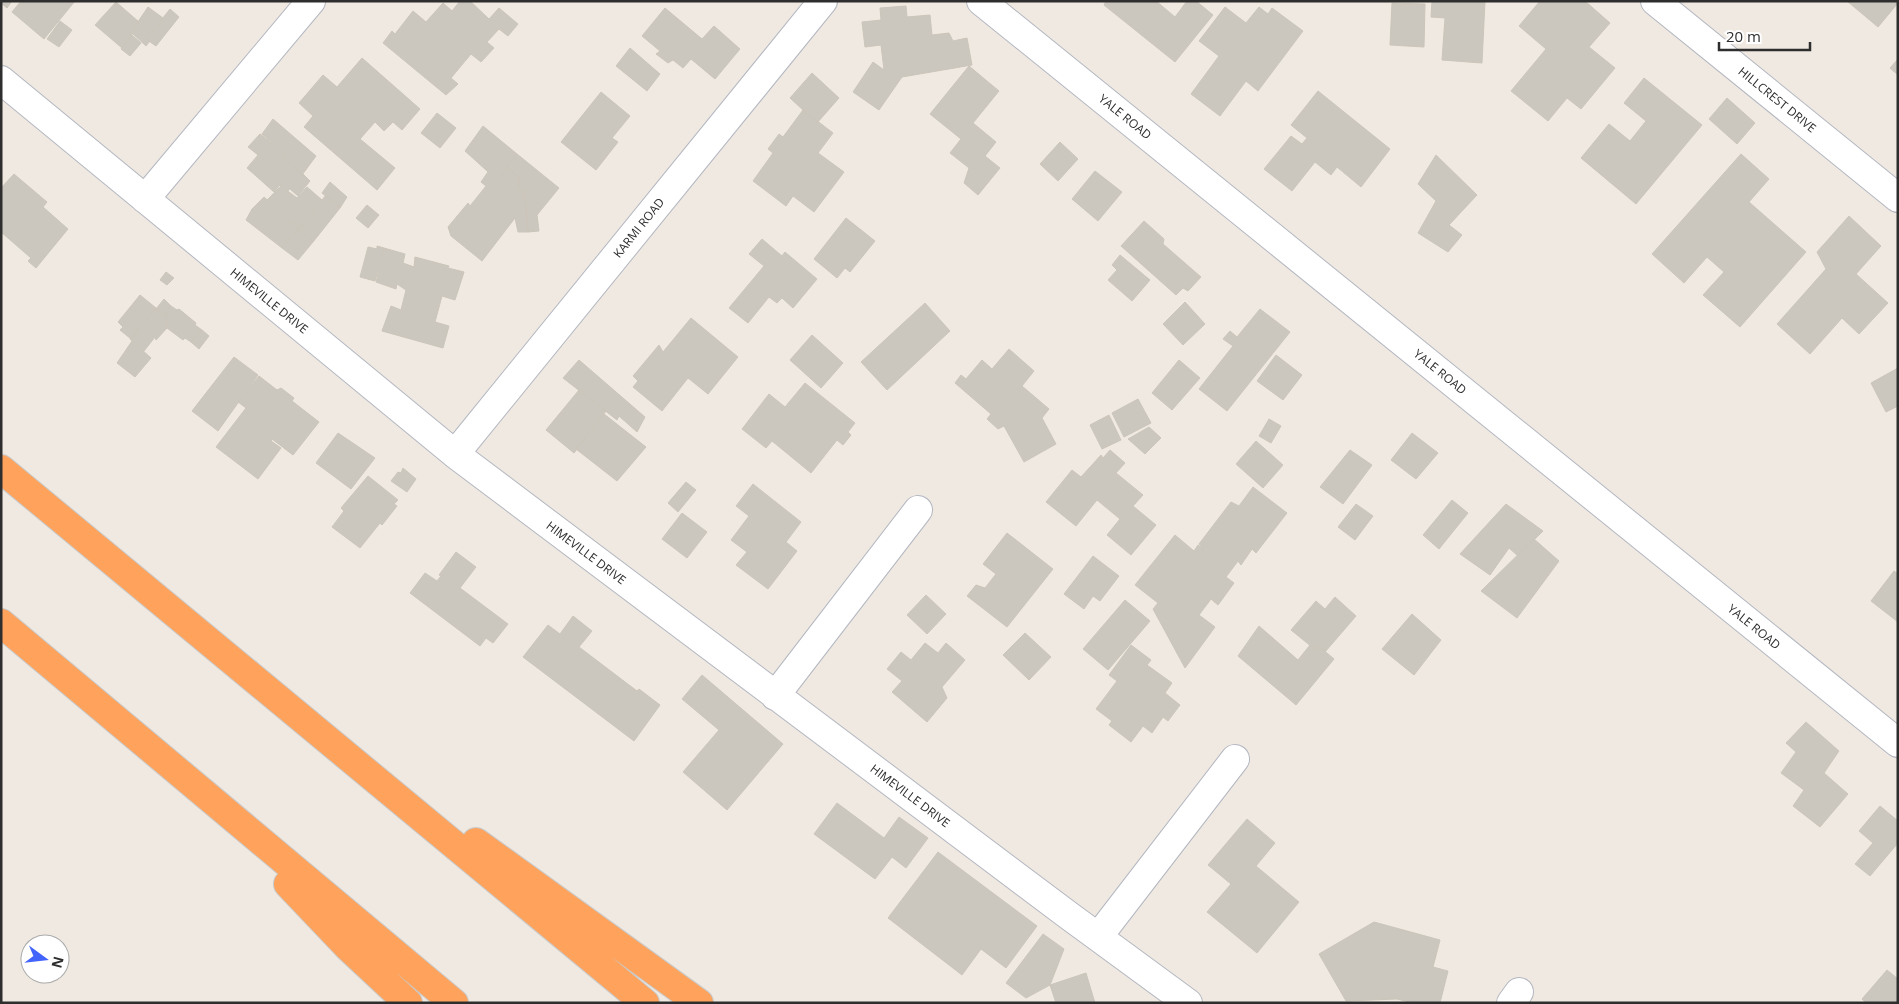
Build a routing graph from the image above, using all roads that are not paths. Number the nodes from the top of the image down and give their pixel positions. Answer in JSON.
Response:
{"nodes":[{"id":1,"x":311,"y":1,"type":"edge"},
{"id":2,"x":823,"y":1,"type":"edge"},
{"id":3,"x":981,"y":1,"type":"edge"},
{"id":4,"x":1655,"y":1,"type":"edge"},
{"id":5,"x":1,"y":80,"type":"edge"},
{"id":6,"x":1898,"y":198,"type":"edge"},
{"id":7,"x":145,"y":200,"type":"junction"},
{"id":8,"x":455,"y":454,"type":"junction"},
{"id":9,"x":1,"y":469,"type":"edge"},
{"id":10,"x":918,"y":510,"type":"dead end"},
{"id":11,"x":1,"y":623,"type":"edge"},
{"id":12,"x":260,"y":685,"type":"junction"},
{"id":13,"x":775,"y":696,"type":"junction"},
{"id":14,"x":1898,"y":743,"type":"edge"},
{"id":15,"x":1235,"y":759,"type":"dead end"},
{"id":16,"x":188,"y":782,"type":"junction"},
{"id":17,"x":1098,"y":937,"type":"junction"},
{"id":18,"x":408,"y":1003,"type":"edge"},
{"id":19,"x":454,"y":1003,"type":"edge"},
{"id":20,"x":645,"y":1003,"type":"edge"},
{"id":21,"x":699,"y":1003,"type":"edge"},
{"id":22,"x":1188,"y":1003,"type":"edge"}],
"edges":[{"from":1,"to":7,"type":"street"},
{"from":2,"to":8,"type":"street","name":"KARMI ROAD"},
{"from":3,"to":14,"type":"street","name":"YALE ROAD"},
{"from":4,"to":6,"type":"street","name":"HILLCREST DRIVE"},
{"from":5,"to":7,"type":"street","name":"HIMEVILLE DRIVE"},
{"from":7,"to":8,"type":"street","name":"HIMEVILLE DRIVE"},
{"from":8,"to":13,"type":"street","name":"HIMEVILLE DRIVE"},
{"from":9,"to":12,"type":"highway"},
{"from":10,"to":13,"type":"street"},
{"from":11,"to":16,"type":"highway"},
{"from":12,"to":20,"type":"highway"},
{"from":12,"to":21,"type":"highway"},
{"from":13,"to":17,"type":"street","name":"HIMEVILLE DRIVE"},
{"from":15,"to":17,"type":"street"},
{"from":16,"to":18,"type":"highway"},
{"from":16,"to":19,"type":"highway"},
{"from":17,"to":22,"type":"street","name":"HIMEVILLE DRIVE"}]}
